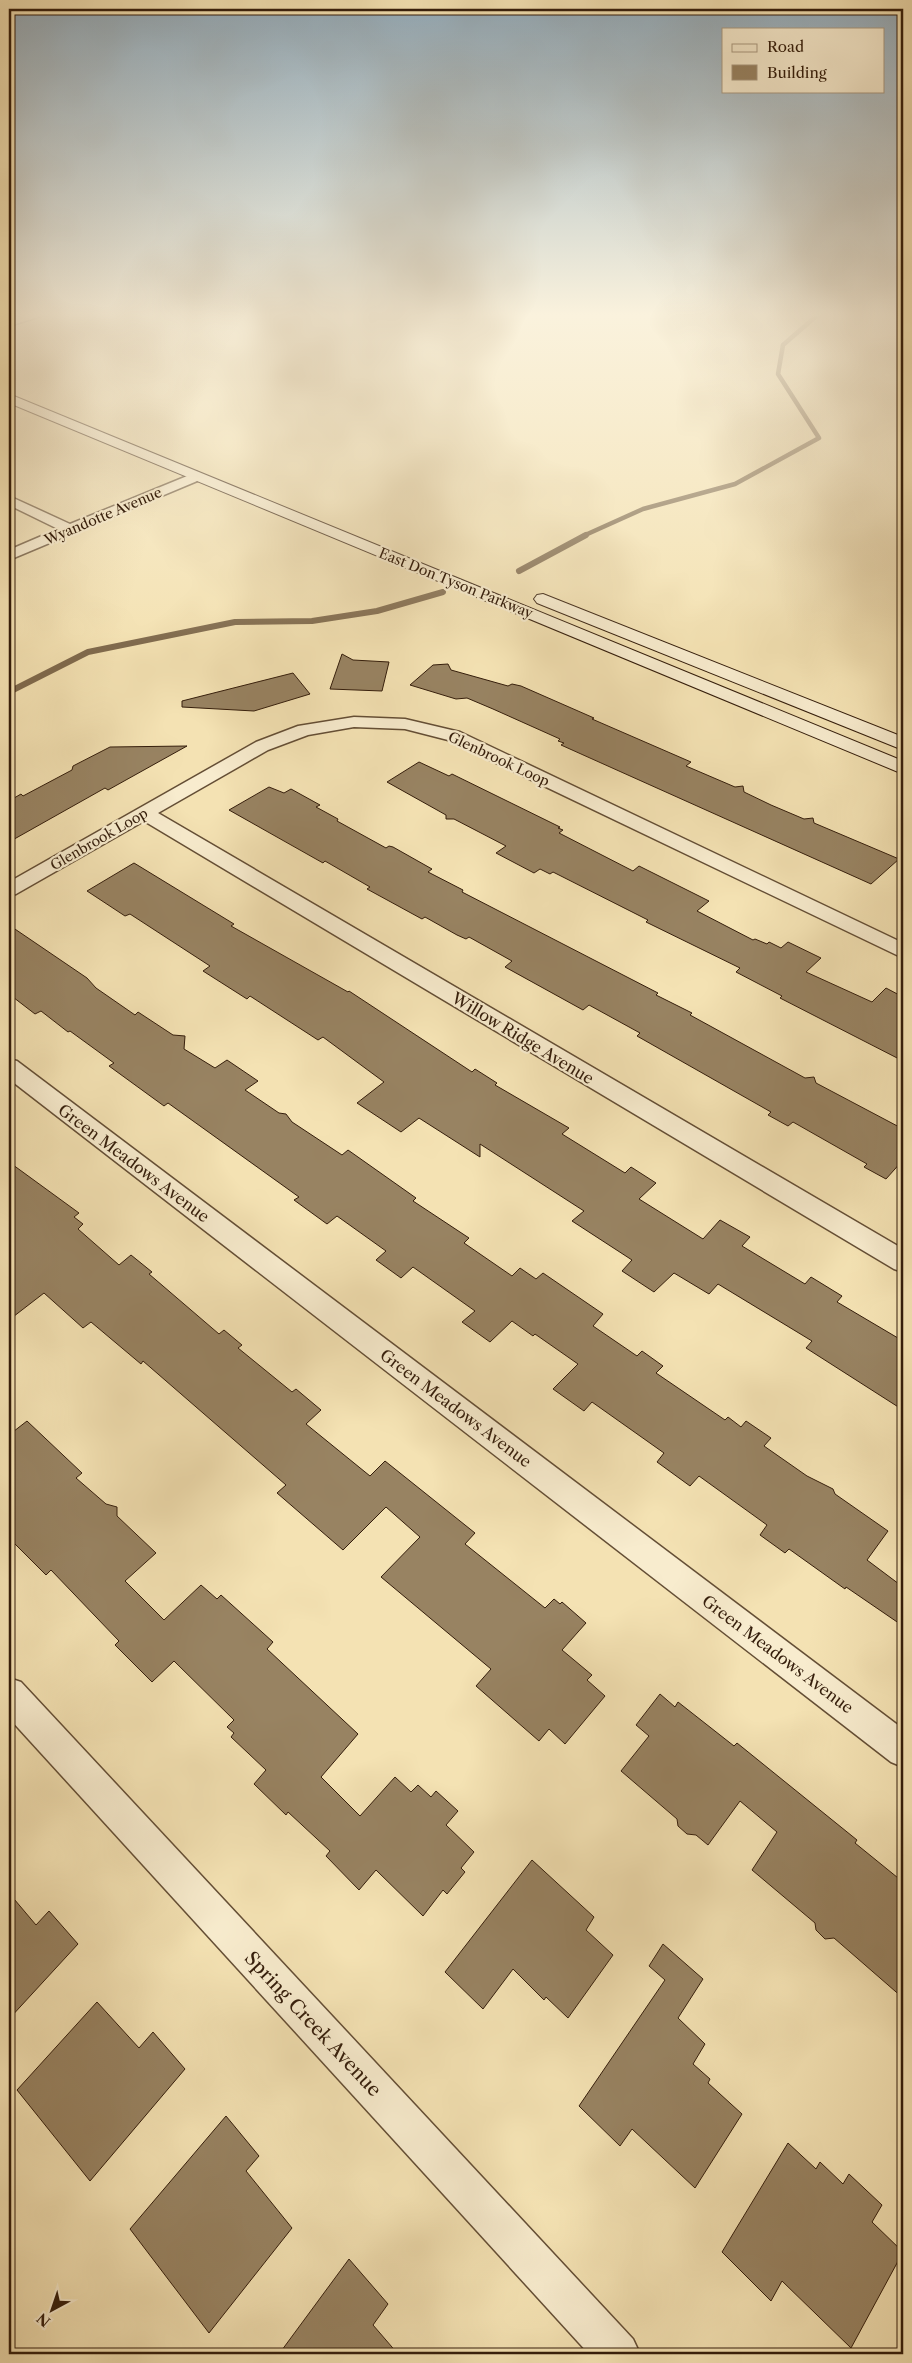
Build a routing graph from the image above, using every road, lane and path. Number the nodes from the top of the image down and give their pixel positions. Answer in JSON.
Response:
{"nodes":[{"id":1,"x":68,"y":422,"type":"edge"},
{"id":2,"x":108,"y":422,"type":"edge"},
{"id":3,"x":197,"y":476,"type":"junction"},
{"id":4,"x":248,"y":479,"type":"dead end"},
{"id":5,"x":9,"y":500,"type":"edge"},
{"id":6,"x":70,"y":530,"type":"junction"},
{"id":7,"x":9,"y":556,"type":"edge"},
{"id":8,"x":525,"y":591,"type":"dead end"},
{"id":9,"x":903,"y":744,"type":"edge"},
{"id":10,"x":903,"y":768,"type":"edge"},
{"id":11,"x":143,"y":813,"type":"junction"},
{"id":12,"x":9,"y":890,"type":"edge"},
{"id":13,"x":899,"y":943,"type":"edge"},
{"id":14,"x":9,"y":1067,"type":"edge"},
{"id":15,"x":903,"y":1262,"type":"edge"},
{"id":16,"x":9,"y":1694,"type":"edge"},
{"id":17,"x":903,"y":1750,"type":"edge"},
{"id":18,"x":618,"y":2354,"type":"edge"}],
"edges":[{"from":1,"to":3,"type":"main road","name":"East Don Tyson Parkway"},
{"from":2,"to":4,"type":"main road"},
{"from":3,"to":6,"type":"street","name":"Wyandotte Avenue"},
{"from":3,"to":10,"type":"main road","name":"East Don Tyson Parkway"},
{"from":5,"to":6,"type":"street"},
{"from":6,"to":7,"type":"street","name":"Wyandotte Avenue"},
{"from":8,"to":9,"type":"main road","name":"East Don Tyson Parkway"},
{"from":11,"to":12,"type":"street","name":"Glenbrook Loop"},
{"from":11,"to":13,"type":"street","name":"Glenbrook Loop"},
{"from":11,"to":15,"type":"street","name":"Willow Ridge Avenue"},
{"from":14,"to":17,"type":"street","name":"Green Meadows Avenue"},
{"from":16,"to":18,"type":"street","name":"Spring Creek Avenue"}]}
